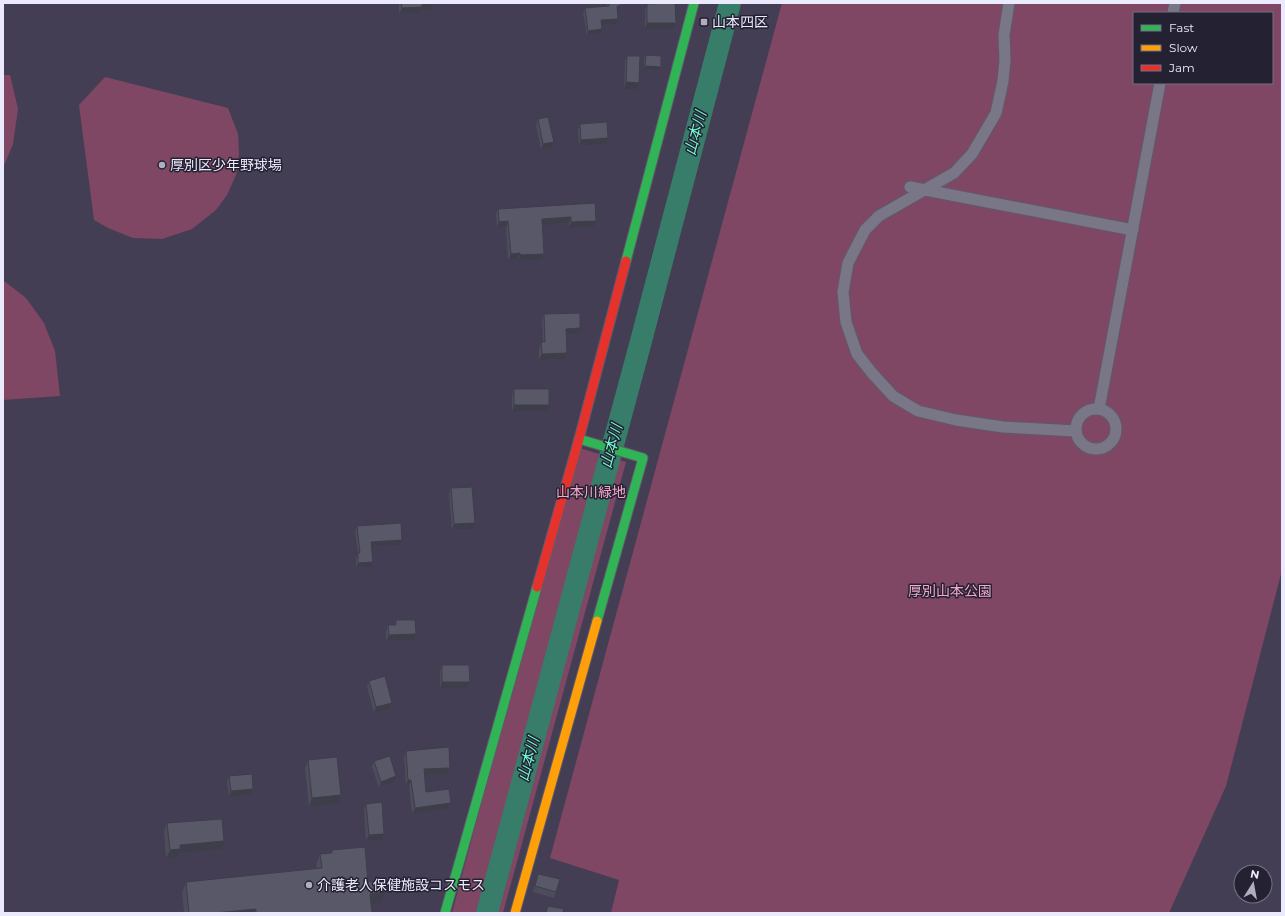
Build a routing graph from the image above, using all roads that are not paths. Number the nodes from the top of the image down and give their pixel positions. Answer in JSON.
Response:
{"nodes":[{"id":1,"x":694,"y":3,"type":"edge"},
{"id":2,"x":1009,"y":3,"type":"edge"},
{"id":3,"x":1160,"y":84,"type":"edge"},
{"id":4,"x":910,"y":187,"type":"dead end"},
{"id":5,"x":924,"y":191,"type":"junction"},
{"id":6,"x":1133,"y":230,"type":"junction"},
{"id":7,"x":1100,"y":409,"type":"junction"},
{"id":8,"x":1076,"y":431,"type":"junction"},
{"id":9,"x":578,"y":439,"type":"junction"},
{"id":10,"x":445,"y":913,"type":"edge"},
{"id":11,"x":515,"y":913,"type":"edge"}],
"edges":[{"from":1,"to":9,"type":"street"},
{"from":2,"to":5,"type":"street"},
{"from":3,"to":6,"type":"street"},
{"from":4,"to":5,"type":"street"},
{"from":5,"to":6,"type":"street"},
{"from":5,"to":8,"type":"street"},
{"from":6,"to":7,"type":"street"},
{"from":7,"to":8,"type":"street"},
{"from":7,"to":8,"type":"street"},
{"from":9,"to":10,"type":"street"},
{"from":9,"to":11,"type":"street"}]}
